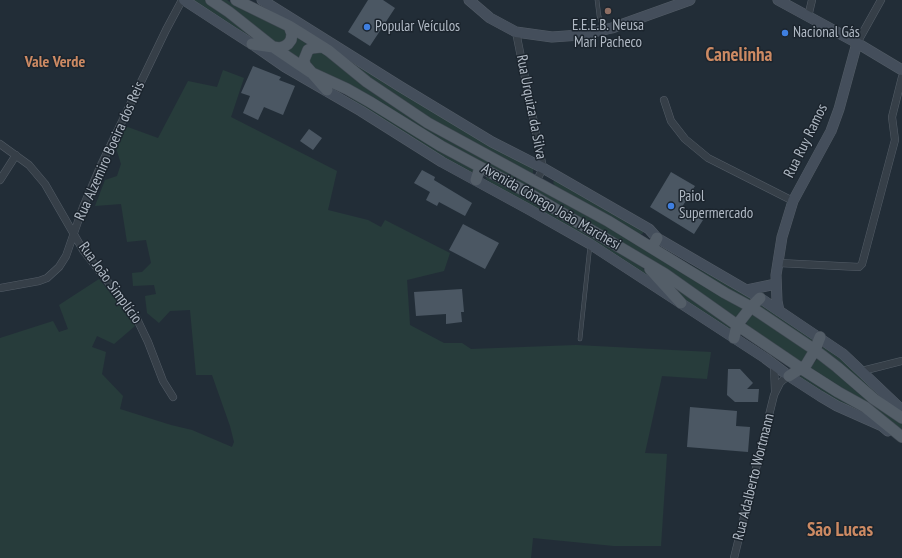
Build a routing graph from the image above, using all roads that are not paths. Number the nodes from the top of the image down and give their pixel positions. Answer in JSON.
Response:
{"nodes":[{"id":1,"x":183,"y":0,"type":"edge"},
{"id":2,"x":211,"y":0,"type":"edge"},
{"id":3,"x":236,"y":0,"type":"edge"},
{"id":4,"x":262,"y":0,"type":"edge"},
{"id":5,"x":469,"y":0,"type":"edge"},
{"id":6,"x":597,"y":0,"type":"edge"},
{"id":7,"x":600,"y":0,"type":"edge"},
{"id":8,"x":690,"y":0,"type":"edge"},
{"id":9,"x":778,"y":0,"type":"edge"},
{"id":10,"x":812,"y":0,"type":"edge"},
{"id":11,"x":881,"y":0,"type":"edge"},
{"id":12,"x":808,"y":17,"type":"junction"},
{"id":13,"x":289,"y":26,"type":"junction"},
{"id":14,"x":604,"y":30,"type":"junction"},
{"id":15,"x":516,"y":32,"type":"junction"},
{"id":16,"x":857,"y":43,"type":"junction"},
{"id":17,"x":252,"y":44,"type":"junction"},
{"id":18,"x":320,"y":46,"type":"junction"},
{"id":19,"x":273,"y":47,"type":"junction"},
{"id":20,"x":902,"y":70,"type":"edge"},
{"id":21,"x":310,"y":72,"type":"junction"},
{"id":22,"x":902,"y":77,"type":"edge"},
{"id":23,"x":327,"y":90,"type":"junction"},
{"id":24,"x":664,"y":100,"type":"dead end"},
{"id":25,"x":0,"y":144,"type":"edge"},
{"id":26,"x":16,"y":155,"type":"junction"},
{"id":27,"x":480,"y":167,"type":"junction"},
{"id":28,"x":543,"y":168,"type":"junction"},
{"id":29,"x":0,"y":180,"type":"edge"},
{"id":30,"x":476,"y":180,"type":"junction"},
{"id":31,"x":536,"y":182,"type":"junction"},
{"id":32,"x":793,"y":201,"type":"junction"},
{"id":33,"x":74,"y":234,"type":"junction"},
{"id":34,"x":657,"y":238,"type":"junction"},
{"id":35,"x":590,"y":244,"type":"junction"},
{"id":36,"x":652,"y":248,"type":"junction"},
{"id":37,"x":642,"y":260,"type":"junction"},
{"id":38,"x":779,"y":263,"type":"junction"},
{"id":39,"x":776,"y":275,"type":"junction"},
{"id":40,"x":771,"y":285,"type":"junction"},
{"id":41,"x":0,"y":288,"type":"edge"},
{"id":42,"x":746,"y":290,"type":"junction"},
{"id":43,"x":760,"y":298,"type":"junction"},
{"id":44,"x":681,"y":303,"type":"junction"},
{"id":45,"x":751,"y":307,"type":"junction"},
{"id":46,"x":779,"y":310,"type":"junction"},
{"id":47,"x":737,"y":325,"type":"junction"},
{"id":48,"x":820,"y":337,"type":"junction"},
{"id":49,"x":734,"y":338,"type":"junction"},
{"id":50,"x":580,"y":339,"type":"dead end"},
{"id":51,"x":815,"y":350,"type":"junction"},
{"id":52,"x":902,"y":361,"type":"edge"},
{"id":53,"x":774,"y":365,"type":"junction"},
{"id":54,"x":802,"y":369,"type":"junction"},
{"id":55,"x":862,"y":371,"type":"junction"},
{"id":56,"x":789,"y":376,"type":"junction"},
{"id":57,"x":774,"y":395,"type":"junction"},
{"id":58,"x":173,"y":397,"type":"dead end"},
{"id":59,"x":902,"y":410,"type":"edge"},
{"id":60,"x":902,"y":418,"type":"edge"},
{"id":61,"x":902,"y":437,"type":"edge"},
{"id":62,"x":902,"y":441,"type":"edge"},
{"id":63,"x":734,"y":558,"type":"edge"}],
"edges":[{"from":1,"to":17,"type":"street","name":"Avenida Cônego João Marchesi"},
{"from":1,"to":33,"type":"street","name":"Rua Alzemiro Boeira dos Reis"},
{"from":2,"to":19,"type":"main road","name":"Avenida Cônego João Marchesi"},
{"from":3,"to":13,"type":"main road","name":"Avenida Cônego João Marchesi"},
{"from":4,"to":28,"type":"street","name":"Avenida Cônego João Marchesi"},
{"from":5,"to":15,"type":"street"},
{"from":6,"to":7,"type":"lane"},
{"from":6,"to":14,"type":"lane"},
{"from":8,"to":14,"type":"street"},
{"from":9,"to":12,"type":"street"},
{"from":10,"to":12,"type":"street"},
{"from":11,"to":16,"type":"street","name":"Rua Ruy Ramos"},
{"from":12,"to":16,"type":"street"},
{"from":13,"to":18,"type":"main road","name":"Avenida Cônego João Marchesi"},
{"from":13,"to":19,"type":"main road"},
{"from":14,"to":15,"type":"street"},
{"from":15,"to":28,"type":"street","name":"Rua Urquiza da Silva"},
{"from":16,"to":20,"type":"street"},
{"from":16,"to":32,"type":"street","name":"Rua Ruy Ramos"},
{"from":17,"to":19,"type":"main road"},
{"from":17,"to":23,"type":"street","name":"Avenida Cônego João Marchesi"},
{"from":18,"to":21,"type":"main road"},
{"from":18,"to":31,"type":"main road","name":"Avenida Cônego João Marchesi"},
{"from":19,"to":21,"type":"main road","name":"Avenida Cônego João Marchesi"},
{"from":21,"to":23,"type":"main road"},
{"from":21,"to":27,"type":"main road","name":"Avenida Cônego João Marchesi"},
{"from":22,"to":38,"type":"street"},
{"from":23,"to":30,"type":"street","name":"Avenida Cônego João Marchesi"},
{"from":24,"to":32,"type":"street"},
{"from":25,"to":26,"type":"street","name":"Rua João Simplício"},
{"from":26,"to":29,"type":"street"},
{"from":26,"to":33,"type":"street","name":"Rua João Simplício"},
{"from":27,"to":30,"type":"main road"},
{"from":27,"to":37,"type":"main road","name":"Avenida Cônego João Marchesi"},
{"from":28,"to":31,"type":"street","name":"Rua Urquiza da Silva"},
{"from":28,"to":34,"type":"street","name":"Avenida Cônego João Marchesi"},
{"from":30,"to":35,"type":"street","name":"Avenida Cônego João Marchesi"},
{"from":31,"to":36,"type":"main road","name":"Avenida Cônego João Marchesi"},
{"from":32,"to":38,"type":"street","name":"Rua Ruy Ramos"},
{"from":33,"to":41,"type":"street","name":"Rua Alzemiro Boeira dos Reis"},
{"from":33,"to":58,"type":"street","name":"Rua João Simplício"},
{"from":34,"to":36,"type":"main road"},
{"from":34,"to":42,"type":"street","name":"Avenida Cônego João Marchesi"},
{"from":35,"to":44,"type":"street","name":"Avenida Cônego João Marchesi"},
{"from":35,"to":50,"type":"lane"},
{"from":36,"to":45,"type":"main road","name":"Avenida Cônego João Marchesi"},
{"from":37,"to":44,"type":"main road"},
{"from":37,"to":47,"type":"main road","name":"Avenida Cônego João Marchesi"},
{"from":38,"to":39,"type":"street","name":"Rua Ruy Ramos"},
{"from":39,"to":40,"type":"street","name":"Rua Ruy Ramos"},
{"from":39,"to":46,"type":"street","name":"Rua Ruy Ramos"},
{"from":40,"to":42,"type":"street"},
{"from":40,"to":43,"type":"street","name":"Rua Ruy Ramos"},
{"from":42,"to":43,"type":"street","name":"Avenida Cônego João Marchesi"},
{"from":43,"to":45,"type":"main road"},
{"from":43,"to":46,"type":"street","name":"Avenida Cônego João Marchesi"},
{"from":44,"to":49,"type":"street","name":"Avenida Cônego João Marchesi"},
{"from":45,"to":47,"type":"main road"},
{"from":45,"to":51,"type":"main road","name":"Avenida Cônego João Marchesi"},
{"from":46,"to":48,"type":"street","name":"Avenida Cônego João Marchesi"},
{"from":47,"to":49,"type":"main road"},
{"from":47,"to":54,"type":"main road","name":"Avenida Cônego João Marchesi"},
{"from":48,"to":51,"type":"main road"},
{"from":48,"to":55,"type":"street","name":"Avenida Cônego João Marchesi"},
{"from":49,"to":53,"type":"street","name":"Avenida Cônego João Marchesi"},
{"from":51,"to":54,"type":"main road"},
{"from":51,"to":60,"type":"main road","name":"Avenida Cônego João Marchesi"},
{"from":52,"to":55,"type":"street"},
{"from":53,"to":56,"type":"street","name":"Avenida Cônego João Marchesi"},
{"from":53,"to":57,"type":"street","name":"Rua Adalberto Wortmann"},
{"from":54,"to":56,"type":"main road"},
{"from":54,"to":61,"type":"main road","name":"Avenida Cônego João Marchesi"},
{"from":55,"to":59,"type":"street","name":"Avenida Cônego João Marchesi"},
{"from":56,"to":57,"type":"street","name":"Rua Adalberto Wortmann"},
{"from":56,"to":62,"type":"street","name":"Avenida Cônego João Marchesi"},
{"from":57,"to":63,"type":"street","name":"Rua Adalberto Wortmann"}]}
